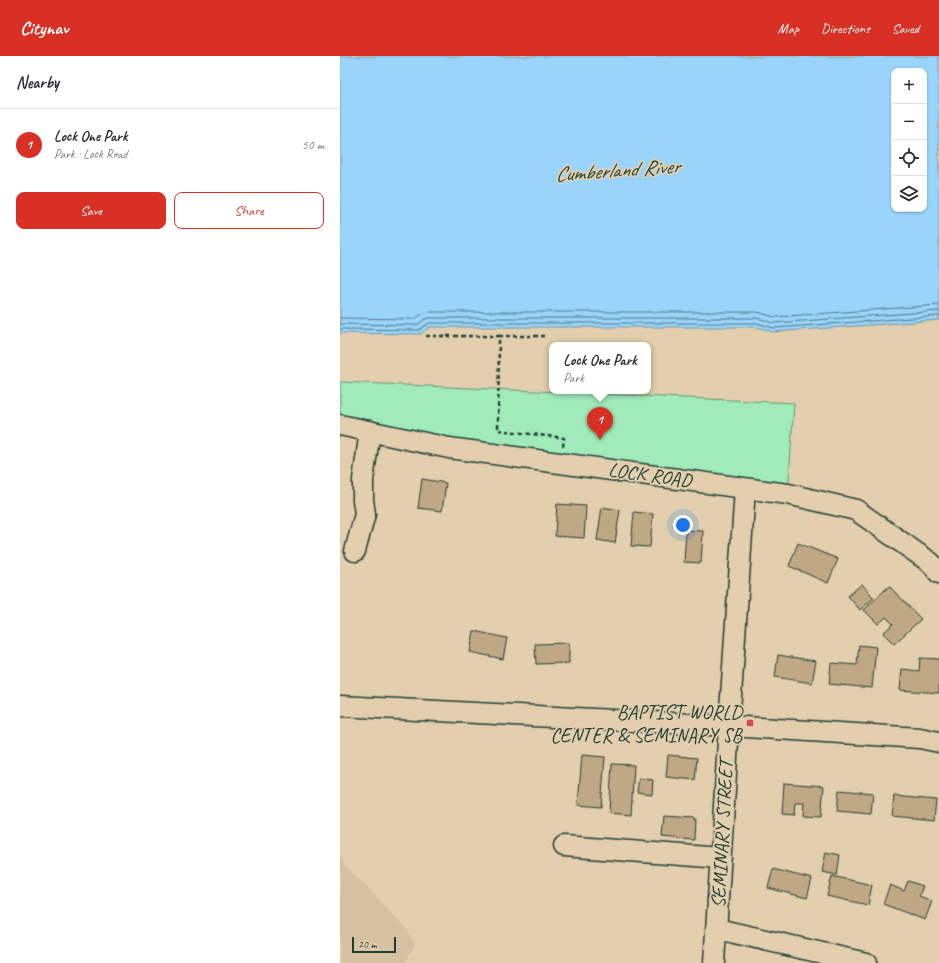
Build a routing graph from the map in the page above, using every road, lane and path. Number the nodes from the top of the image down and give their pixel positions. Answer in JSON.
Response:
{"nodes":[{"id":1,"x":426,"y":336,"type":"dead end"},
{"id":2,"x":499,"y":336,"type":"junction"},
{"id":3,"x":544,"y":336,"type":"dead end"},
{"id":4,"x":340,"y":425,"type":"edge"},
{"id":5,"x":370,"y":431,"type":"junction"},
{"id":6,"x":562,"y":463,"type":"junction"},
{"id":7,"x":745,"y":488,"type":"junction"},
{"id":8,"x":355,"y":551,"type":"dead end"},
{"id":9,"x":939,"y":573,"type":"edge"},
{"id":10,"x":340,"y":706,"type":"edge"},
{"id":11,"x":729,"y":726,"type":"junction"},
{"id":12,"x":939,"y":742,"type":"edge"},
{"id":13,"x":564,"y":846,"type":"dead end"},
{"id":14,"x":721,"y":858,"type":"junction"},
{"id":15,"x":717,"y":929,"type":"junction"},
{"id":16,"x":714,"y":963,"type":"edge"},
{"id":17,"x":866,"y":963,"type":"edge"}],
"edges":[{"from":1,"to":2,"type":"path"},
{"from":2,"to":3,"type":"path"},
{"from":2,"to":6,"type":"path"},
{"from":4,"to":5,"type":"street","name":"LOCK ROAD"},
{"from":5,"to":6,"type":"street","name":"LOCK ROAD"},
{"from":5,"to":8,"type":"street"},
{"from":6,"to":7,"type":"street","name":"LOCK ROAD"},
{"from":7,"to":9,"type":"street","name":"LOCK ROAD"},
{"from":7,"to":11,"type":"street","name":"SEMINARY STREET"},
{"from":10,"to":11,"type":"street"},
{"from":11,"to":12,"type":"street"},
{"from":11,"to":14,"type":"street","name":"SEMINARY STREET"},
{"from":13,"to":14,"type":"street"},
{"from":14,"to":15,"type":"street","name":"SEMINARY STREET"},
{"from":15,"to":16,"type":"street","name":"SEMINARY STREET"},
{"from":15,"to":17,"type":"street"}]}
